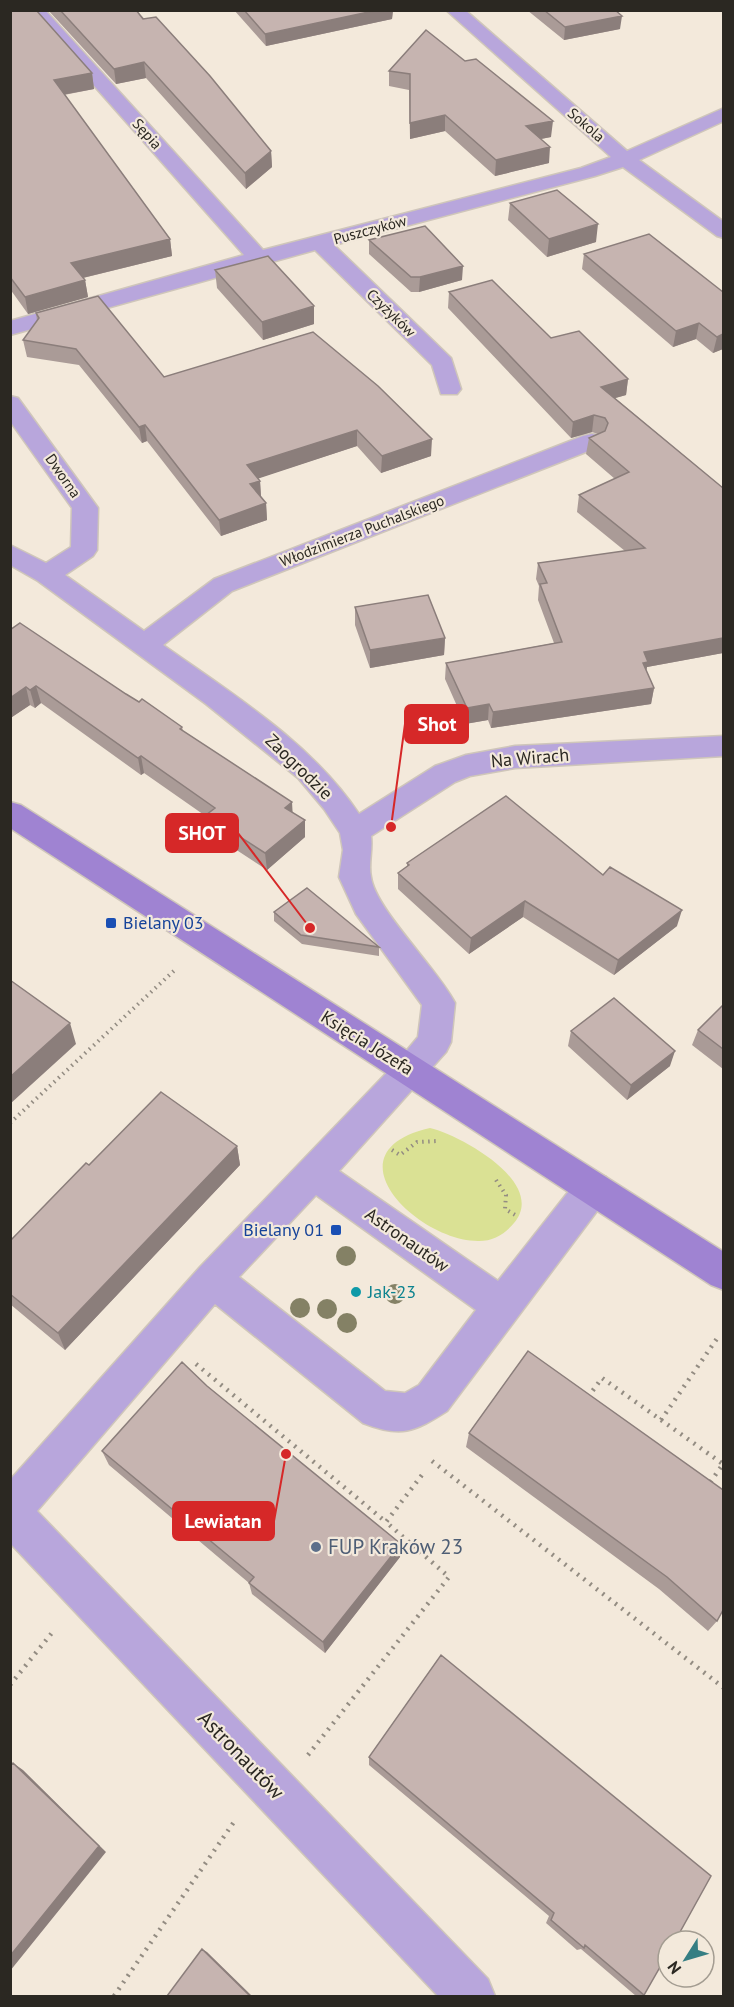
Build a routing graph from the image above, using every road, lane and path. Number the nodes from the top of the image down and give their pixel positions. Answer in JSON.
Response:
{"nodes":[{"id":1,"x":34,"y":10,"type":"edge"},
{"id":2,"x":454,"y":10,"type":"edge"},
{"id":3,"x":723,"y":114,"type":"edge"},
{"id":4,"x":625,"y":159,"type":"junction"},
{"id":5,"x":723,"y":232,"type":"edge"},
{"id":6,"x":320,"y":243,"type":"junction"},
{"id":7,"x":258,"y":258,"type":"junction"},
{"id":8,"x":10,"y":328,"type":"edge"},
{"id":9,"x":449,"y":389,"type":"dead end"},
{"id":10,"x":10,"y":403,"type":"edge"},
{"id":11,"x":592,"y":441,"type":"edge"},
{"id":12,"x":10,"y":553,"type":"edge"},
{"id":13,"x":46,"y":575,"type":"junction"},
{"id":14,"x":144,"y":645,"type":"junction"},
{"id":15,"x":723,"y":746,"type":"edge"},
{"id":16,"x":10,"y":813,"type":"edge"},
{"id":17,"x":354,"y":831,"type":"junction"},
{"id":18,"x":184,"y":962,"type":"dead end"},
{"id":19,"x":410,"y":1071,"type":"junction"},
{"id":20,"x":10,"y":1123,"type":"edge"},
{"id":21,"x":446,"y":1144,"type":"dead end"},
{"id":22,"x":400,"y":1155,"type":"dead end"},
{"id":23,"x":312,"y":1172,"type":"junction"},
{"id":24,"x":491,"y":1175,"type":"dead end"},
{"id":25,"x":593,"y":1188,"type":"junction"},
{"id":26,"x":505,"y":1209,"type":"dead end"},
{"id":27,"x":723,"y":1273,"type":"edge"},
{"id":28,"x":213,"y":1280,"type":"junction"},
{"id":29,"x":502,"y":1306,"type":"junction"},
{"id":30,"x":718,"y":1337,"type":"dead end"},
{"id":31,"x":213,"y":1379,"type":"dead end"},
{"id":32,"x":586,"y":1400,"type":"edge"},
{"id":33,"x":661,"y":1420,"type":"junction"},
{"id":34,"x":432,"y":1461,"type":"dead end"},
{"id":35,"x":425,"y":1471,"type":"dead end"},
{"id":36,"x":707,"y":1487,"type":"edge"},
{"id":37,"x":10,"y":1512,"type":"edge"},
{"id":38,"x":386,"y":1522,"type":"junction"},
{"id":39,"x":85,"y":1591,"type":"junction"},
{"id":40,"x":10,"y":1685,"type":"edge"},
{"id":41,"x":723,"y":1688,"type":"edge"},
{"id":42,"x":270,"y":1786,"type":"junction"},
{"id":43,"x":114,"y":1996,"type":"edge"},
{"id":44,"x":471,"y":1996,"type":"edge"}],
"edges":[{"from":1,"to":7,"type":"street","name":"Sępia"},
{"from":2,"to":4,"type":"street","name":"Sokola"},
{"from":3,"to":4,"type":"street","name":"Puszczyków"},
{"from":4,"to":5,"type":"street","name":"Sokola"},
{"from":4,"to":6,"type":"street","name":"Puszczyków"},
{"from":6,"to":7,"type":"street","name":"Puszczyków"},
{"from":6,"to":9,"type":"street","name":"Czyżyków"},
{"from":7,"to":8,"type":"street","name":"Puszczyków"},
{"from":10,"to":13,"type":"street","name":"Dworna"},
{"from":11,"to":14,"type":"street","name":"Włodzimierza Puchalskiego"},
{"from":12,"to":13,"type":"street","name":"Zaogrodzie"},
{"from":13,"to":14,"type":"street","name":"Zaogrodzie"},
{"from":14,"to":17,"type":"street","name":"Zaogrodzie"},
{"from":15,"to":17,"type":"street","name":"Na Wirach"},
{"from":16,"to":19,"type":"street","name":"Księcia Józefa"},
{"from":17,"to":19,"type":"street","name":"Zaogrodzie"},
{"from":18,"to":20,"type":"path"},
{"from":19,"to":23,"type":"street","name":"Astronautów"},
{"from":19,"to":25,"type":"street","name":"Księcia Józefa"},
{"from":21,"to":22,"type":"path"},
{"from":23,"to":28,"type":"street","name":"Astronautów"},
{"from":23,"to":29,"type":"street","name":"Astronautów"},
{"from":24,"to":26,"type":"path"},
{"from":25,"to":27,"type":"street","name":"Księcia Józefa"},
{"from":25,"to":29,"type":"street"},
{"from":28,"to":29,"type":"street"},
{"from":28,"to":37,"type":"street","name":"Astronautów"},
{"from":30,"to":33,"type":"path"},
{"from":31,"to":38,"type":"path"},
{"from":32,"to":33,"type":"path"},
{"from":33,"to":36,"type":"path"},
{"from":34,"to":41,"type":"path"},
{"from":35,"to":38,"type":"path"},
{"from":37,"to":39,"type":"street","name":"Astronautów"},
{"from":38,"to":42,"type":"path"},
{"from":39,"to":40,"type":"path"},
{"from":39,"to":42,"type":"street","name":"Astronautów"},
{"from":42,"to":43,"type":"path"},
{"from":42,"to":44,"type":"street","name":"Astronautów"}]}
